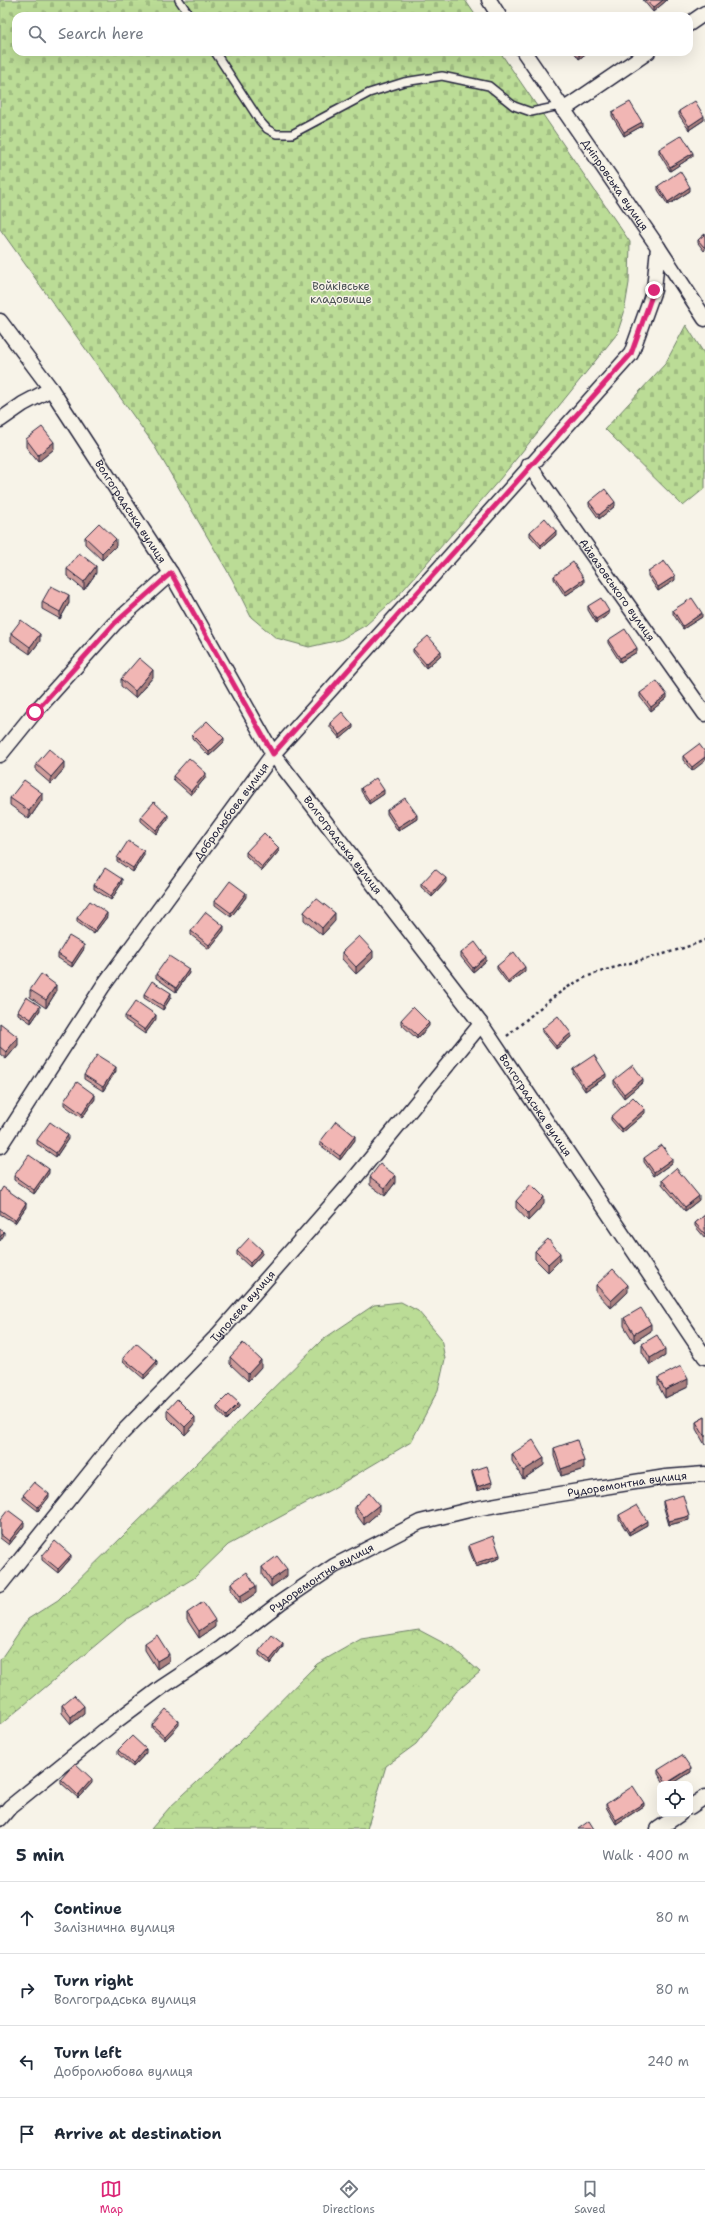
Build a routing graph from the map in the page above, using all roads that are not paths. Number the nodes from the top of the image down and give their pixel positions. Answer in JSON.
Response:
{"nodes":[{"id":1,"x":179,"y":0,"type":"edge"},
{"id":2,"x":489,"y":0,"type":"edge"},
{"id":3,"x":187,"y":12,"type":"edge"},
{"id":4,"x":496,"y":12,"type":"edge"},
{"id":5,"x":705,"y":13,"type":"edge"},
{"id":6,"x":693,"y":21,"type":"edge"},
{"id":7,"x":218,"y":56,"type":"edge"},
{"id":8,"x":527,"y":56,"type":"edge"},
{"id":9,"x":642,"y":56,"type":"edge"},
{"id":10,"x":563,"y":110,"type":"junction"},
{"id":11,"x":658,"y":247,"type":"junction"},
{"id":12,"x":705,"y":319,"type":"edge"},
{"id":13,"x":0,"y":321,"type":"edge"},
{"id":14,"x":51,"y":389,"type":"junction"},
{"id":15,"x":0,"y":420,"type":"edge"},
{"id":16,"x":529,"y":465,"type":"junction"},
{"id":17,"x":171,"y":573,"type":"junction"},
{"id":18,"x":705,"y":714,"type":"edge"},
{"id":19,"x":273,"y":754,"type":"junction"},
{"id":20,"x":0,"y":755,"type":"edge"},
{"id":21,"x":481,"y":1024,"type":"junction"},
{"id":22,"x":0,"y":1146,"type":"edge"},
{"id":23,"x":705,"y":1357,"type":"edge"},
{"id":24,"x":705,"y":1474,"type":"edge"},
{"id":25,"x":0,"y":1585,"type":"edge"},
{"id":26,"x":705,"y":1797,"type":"edge"},
{"id":27,"x":693,"y":1805,"type":"edge"},
{"id":28,"x":676,"y":1817,"type":"edge"},
{"id":29,"x":0,"y":1819,"type":"edge"},
{"id":30,"x":658,"y":1829,"type":"edge"}],
"edges":[{"from":1,"to":3,"type":"lane"},
{"from":2,"to":4,"type":"street"},
{"from":5,"to":6,"type":"street"},
{"from":7,"to":10,"type":"lane"},
{"from":8,"to":10,"type":"street","name":"Дніпровська вулиця"},
{"from":9,"to":10,"type":"street"},
{"from":10,"to":11,"type":"street","name":"Дніпровська вулиця"},
{"from":11,"to":12,"type":"street","name":"Дніпровська вулиця"},
{"from":11,"to":16,"type":"street","name":"Добролюбова вулиця"},
{"from":13,"to":14,"type":"street","name":"Волгоградська вулиця"},
{"from":14,"to":15,"type":"street"},
{"from":14,"to":17,"type":"street","name":"Волгоградська вулиця"},
{"from":16,"to":18,"type":"street","name":"Айвазовського вулиця"},
{"from":16,"to":19,"type":"street","name":"Добролюбова вулиця"},
{"from":17,"to":19,"type":"street","name":"Волгоградська вулиця"},
{"from":17,"to":20,"type":"street"},
{"from":19,"to":21,"type":"street","name":"Волгоградська вулиця"},
{"from":19,"to":22,"type":"street","name":"Добролюбова вулиця"},
{"from":21,"to":23,"type":"street","name":"Волгоградська вулиця"},
{"from":21,"to":25,"type":"street","name":"Туполєва вулиця"},
{"from":24,"to":29,"type":"street","name":"Рудоремонтна вулиця"},
{"from":26,"to":27,"type":"street"},
{"from":28,"to":30,"type":"street"}]}
